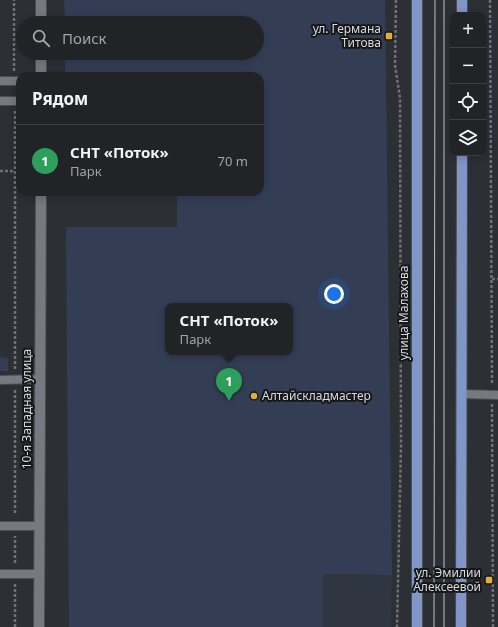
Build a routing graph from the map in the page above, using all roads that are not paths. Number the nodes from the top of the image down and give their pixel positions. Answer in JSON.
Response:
{"nodes":[{"id":1,"x":42,"y":0,"type":"edge"},
{"id":2,"x":417,"y":0,"type":"edge"},
{"id":3,"x":462,"y":0,"type":"edge"},
{"id":4,"x":462,"y":12,"type":"edge"},
{"id":5,"x":41,"y":16,"type":"edge"},
{"id":6,"x":41,"y":60,"type":"edge"},
{"id":7,"x":41,"y":72,"type":"edge"},
{"id":8,"x":0,"y":81,"type":"edge"},
{"id":9,"x":16,"y":81,"type":"edge"},
{"id":10,"x":0,"y":101,"type":"edge"},
{"id":11,"x":16,"y":102,"type":"edge"},
{"id":12,"x":462,"y":156,"type":"edge"},
{"id":13,"x":41,"y":196,"type":"edge"},
{"id":14,"x":40,"y":379,"type":"junction"},
{"id":15,"x":0,"y":380,"type":"edge"},
{"id":16,"x":462,"y":394,"type":"junction"},
{"id":17,"x":495,"y":395,"type":"edge"},
{"id":18,"x":0,"y":526,"type":"edge"},
{"id":19,"x":39,"y":526,"type":"junction"},
{"id":20,"x":0,"y":574,"type":"edge"},
{"id":21,"x":39,"y":574,"type":"junction"},
{"id":22,"x":39,"y":627,"type":"edge"},
{"id":23,"x":417,"y":627,"type":"edge"},
{"id":24,"x":461,"y":627,"type":"edge"}],
"edges":[{"from":1,"to":5,"type":"street"},
{"from":2,"to":23,"type":"main road","name":"улица Малахова"},
{"from":3,"to":4,"type":"main road"},
{"from":6,"to":7,"type":"street"},
{"from":8,"to":9,"type":"lane"},
{"from":10,"to":11,"type":"lane"},
{"from":12,"to":16,"type":"main road"},
{"from":13,"to":14,"type":"street","name":"10-я Западная улица"},
{"from":14,"to":15,"type":"lane"},
{"from":14,"to":19,"type":"street","name":"10-я Западная улица"},
{"from":16,"to":17,"type":"lane"},
{"from":16,"to":24,"type":"main road"},
{"from":18,"to":19,"type":"lane"},
{"from":19,"to":21,"type":"street","name":"10-я Западная улица"},
{"from":20,"to":21,"type":"lane"},
{"from":21,"to":22,"type":"street","name":"10-я Западная улица"}]}
